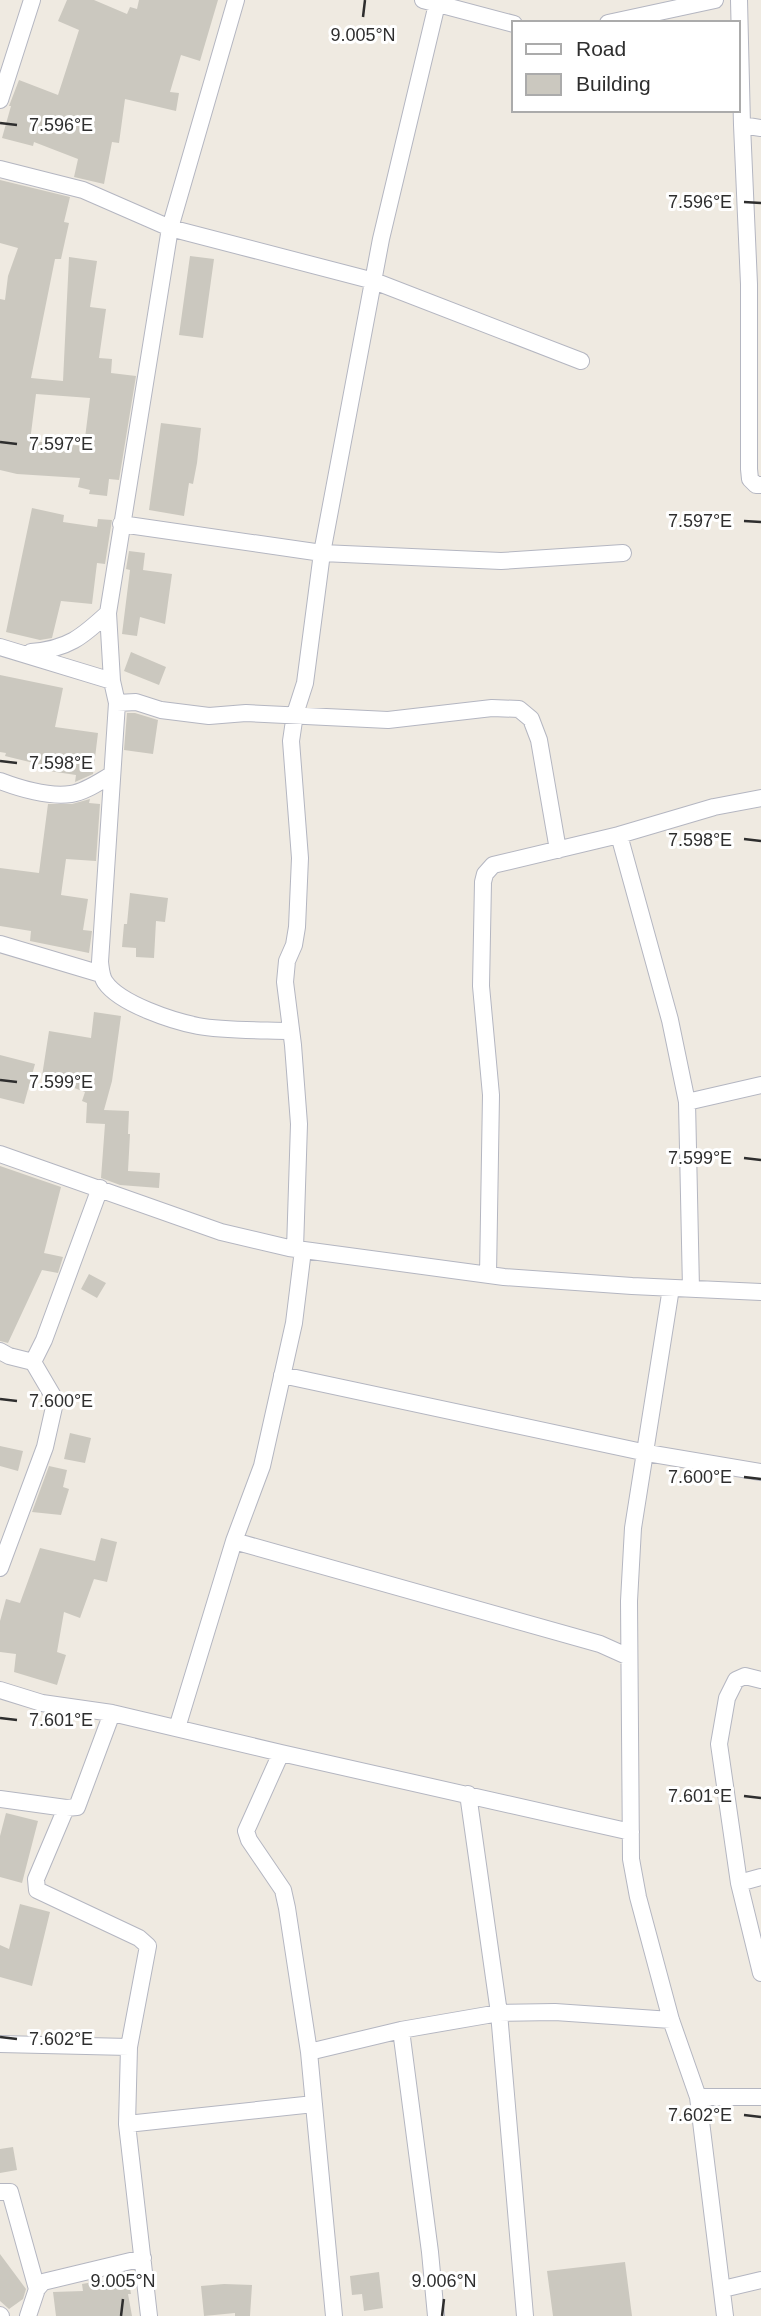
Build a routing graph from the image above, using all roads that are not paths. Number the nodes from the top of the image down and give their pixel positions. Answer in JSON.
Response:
{"nodes":[{"id":1,"x":32,"y":0,"type":"edge"},
{"id":2,"x":236,"y":0,"type":"edge"},
{"id":3,"x":715,"y":0,"type":"edge"},
{"id":4,"x":739,"y":0,"type":"edge"},
{"id":5,"x":430,"y":2,"type":"edge"},
{"id":6,"x":617,"y":21,"type":"edge"},
{"id":7,"x":739,"y":21,"type":"edge"},
{"id":8,"x":512,"y":22,"type":"edge"},
{"id":9,"x":740,"y":62,"type":"edge"},
{"id":10,"x":0,"y":100,"type":"edge"},
{"id":11,"x":741,"y":125,"type":"junction"},
{"id":12,"x":761,"y":128,"type":"edge"},
{"id":13,"x":0,"y":169,"type":"edge"},
{"id":14,"x":170,"y":228,"type":"junction"},
{"id":15,"x":374,"y":281,"type":"junction"},
{"id":16,"x":755,"y":285,"type":"edge"},
{"id":17,"x":581,"y":361,"type":"dead end"},
{"id":18,"x":761,"y":485,"type":"edge"},
{"id":19,"x":121,"y":524,"type":"junction"},
{"id":20,"x":322,"y":553,"type":"junction"},
{"id":21,"x":623,"y":553,"type":"dead end"},
{"id":22,"x":108,"y":612,"type":"junction"},
{"id":23,"x":0,"y":648,"type":"edge"},
{"id":24,"x":22,"y":653,"type":"junction"},
{"id":25,"x":112,"y":681,"type":"junction"},
{"id":26,"x":117,"y":703,"type":"junction"},
{"id":27,"x":295,"y":714,"type":"junction"},
{"id":28,"x":111,"y":775,"type":"junction"},
{"id":29,"x":0,"y":781,"type":"edge"},
{"id":30,"x":761,"y":798,"type":"edge"},
{"id":31,"x":619,"y":835,"type":"junction"},
{"id":32,"x":558,"y":850,"type":"junction"},
{"id":33,"x":0,"y":944,"type":"edge"},
{"id":34,"x":101,"y":974,"type":"junction"},
{"id":35,"x":291,"y":1031,"type":"junction"},
{"id":36,"x":761,"y":1085,"type":"edge"},
{"id":37,"x":687,"y":1102,"type":"junction"},
{"id":38,"x":0,"y":1154,"type":"edge"},
{"id":39,"x":100,"y":1188,"type":"junction"},
{"id":40,"x":300,"y":1250,"type":"junction"},
{"id":41,"x":488,"y":1275,"type":"junction"},
{"id":42,"x":671,"y":1288,"type":"junction"},
{"id":43,"x":691,"y":1289,"type":"junction"},
{"id":44,"x":761,"y":1292,"type":"edge"},
{"id":45,"x":0,"y":1351,"type":"edge"},
{"id":46,"x":33,"y":1362,"type":"junction"},
{"id":47,"x":282,"y":1375,"type":"junction"},
{"id":48,"x":646,"y":1453,"type":"junction"},
{"id":49,"x":761,"y":1472,"type":"edge"},
{"id":50,"x":234,"y":1541,"type":"junction"},
{"id":51,"x":0,"y":1568,"type":"edge"},
{"id":52,"x":629,"y":1657,"type":"junction"},
{"id":53,"x":761,"y":1680,"type":"edge"},
{"id":54,"x":0,"y":1690,"type":"edge"},
{"id":55,"x":112,"y":1713,"type":"junction"},
{"id":56,"x":177,"y":1728,"type":"junction"},
{"id":57,"x":281,"y":1753,"type":"junction"},
{"id":58,"x":468,"y":1794,"type":"junction"},
{"id":59,"x":0,"y":1799,"type":"edge"},
{"id":60,"x":66,"y":1808,"type":"junction"},
{"id":61,"x":631,"y":1832,"type":"junction"},
{"id":62,"x":761,"y":1877,"type":"edge"},
{"id":63,"x":739,"y":1883,"type":"junction"},
{"id":64,"x":761,"y":1973,"type":"edge"},
{"id":65,"x":499,"y":2012,"type":"junction"},
{"id":66,"x":671,"y":2021,"type":"junction"},
{"id":67,"x":401,"y":2030,"type":"junction"},
{"id":68,"x":0,"y":2044,"type":"edge"},
{"id":69,"x":129,"y":2047,"type":"junction"},
{"id":70,"x":309,"y":2052,"type":"junction"},
{"id":71,"x":698,"y":2097,"type":"junction"},
{"id":72,"x":761,"y":2097,"type":"edge"},
{"id":73,"x":314,"y":2104,"type":"junction"},
{"id":74,"x":127,"y":2124,"type":"junction"},
{"id":75,"x":0,"y":2192,"type":"edge"},
{"id":76,"x":143,"y":2258,"type":"junction"},
{"id":77,"x":761,"y":2280,"type":"edge"},
{"id":78,"x":37,"y":2289,"type":"junction"},
{"id":79,"x":723,"y":2289,"type":"junction"},
{"id":80,"x":28,"y":2316,"type":"edge"},
{"id":81,"x":149,"y":2316,"type":"edge"},
{"id":82,"x":334,"y":2316,"type":"edge"},
{"id":83,"x":436,"y":2316,"type":"edge"},
{"id":84,"x":525,"y":2316,"type":"edge"},
{"id":85,"x":725,"y":2316,"type":"edge"}],
"edges":[{"from":1,"to":10,"type":"street"},
{"from":2,"to":14,"type":"street"},
{"from":3,"to":6,"type":"street"},
{"from":4,"to":7,"type":"street"},
{"from":5,"to":8,"type":"street"},
{"from":5,"to":15,"type":"street"},
{"from":9,"to":11,"type":"street"},
{"from":11,"to":12,"type":"street"},
{"from":11,"to":16,"type":"street"},
{"from":13,"to":14,"type":"street"},
{"from":14,"to":15,"type":"street"},
{"from":14,"to":19,"type":"street"},
{"from":15,"to":17,"type":"street"},
{"from":15,"to":20,"type":"street"},
{"from":16,"to":18,"type":"street"},
{"from":19,"to":20,"type":"street"},
{"from":19,"to":22,"type":"street"},
{"from":20,"to":21,"type":"street"},
{"from":20,"to":27,"type":"street"},
{"from":22,"to":24,"type":"street"},
{"from":22,"to":25,"type":"street"},
{"from":23,"to":24,"type":"street"},
{"from":24,"to":25,"type":"street"},
{"from":25,"to":26,"type":"street"},
{"from":26,"to":27,"type":"street"},
{"from":26,"to":28,"type":"street"},
{"from":27,"to":32,"type":"street"},
{"from":27,"to":35,"type":"street"},
{"from":28,"to":29,"type":"street"},
{"from":28,"to":34,"type":"street"},
{"from":30,"to":31,"type":"street"},
{"from":31,"to":32,"type":"street"},
{"from":31,"to":37,"type":"street"},
{"from":32,"to":41,"type":"street"},
{"from":33,"to":34,"type":"street"},
{"from":34,"to":35,"type":"street"},
{"from":35,"to":40,"type":"street"},
{"from":36,"to":37,"type":"street"},
{"from":37,"to":43,"type":"street"},
{"from":38,"to":39,"type":"street"},
{"from":39,"to":40,"type":"street"},
{"from":39,"to":46,"type":"street"},
{"from":40,"to":41,"type":"street"},
{"from":40,"to":47,"type":"street"},
{"from":41,"to":42,"type":"street"},
{"from":42,"to":43,"type":"street"},
{"from":42,"to":48,"type":"street"},
{"from":43,"to":44,"type":"street"},
{"from":45,"to":46,"type":"street"},
{"from":46,"to":51,"type":"street"},
{"from":47,"to":48,"type":"street"},
{"from":47,"to":50,"type":"street"},
{"from":48,"to":49,"type":"street"},
{"from":48,"to":52,"type":"street"},
{"from":50,"to":52,"type":"street"},
{"from":50,"to":56,"type":"street"},
{"from":52,"to":61,"type":"street"},
{"from":53,"to":63,"type":"street"},
{"from":54,"to":55,"type":"street"},
{"from":55,"to":56,"type":"street"},
{"from":55,"to":60,"type":"street"},
{"from":56,"to":57,"type":"street"},
{"from":57,"to":58,"type":"street"},
{"from":57,"to":70,"type":"street"},
{"from":58,"to":61,"type":"street"},
{"from":58,"to":65,"type":"street"},
{"from":59,"to":60,"type":"street"},
{"from":60,"to":69,"type":"street"},
{"from":61,"to":66,"type":"street"},
{"from":62,"to":63,"type":"street"},
{"from":63,"to":64,"type":"street"},
{"from":65,"to":66,"type":"street"},
{"from":65,"to":67,"type":"street"},
{"from":65,"to":84,"type":"street"},
{"from":66,"to":71,"type":"street"},
{"from":67,"to":70,"type":"street"},
{"from":67,"to":83,"type":"street"},
{"from":68,"to":69,"type":"street"},
{"from":69,"to":74,"type":"street"},
{"from":70,"to":73,"type":"street"},
{"from":71,"to":72,"type":"street"},
{"from":71,"to":79,"type":"street"},
{"from":73,"to":74,"type":"street"},
{"from":73,"to":82,"type":"street"},
{"from":74,"to":76,"type":"street"},
{"from":75,"to":78,"type":"street"},
{"from":76,"to":78,"type":"street"},
{"from":76,"to":81,"type":"street"},
{"from":77,"to":79,"type":"street"},
{"from":78,"to":80,"type":"street"},
{"from":79,"to":85,"type":"street"}]}
